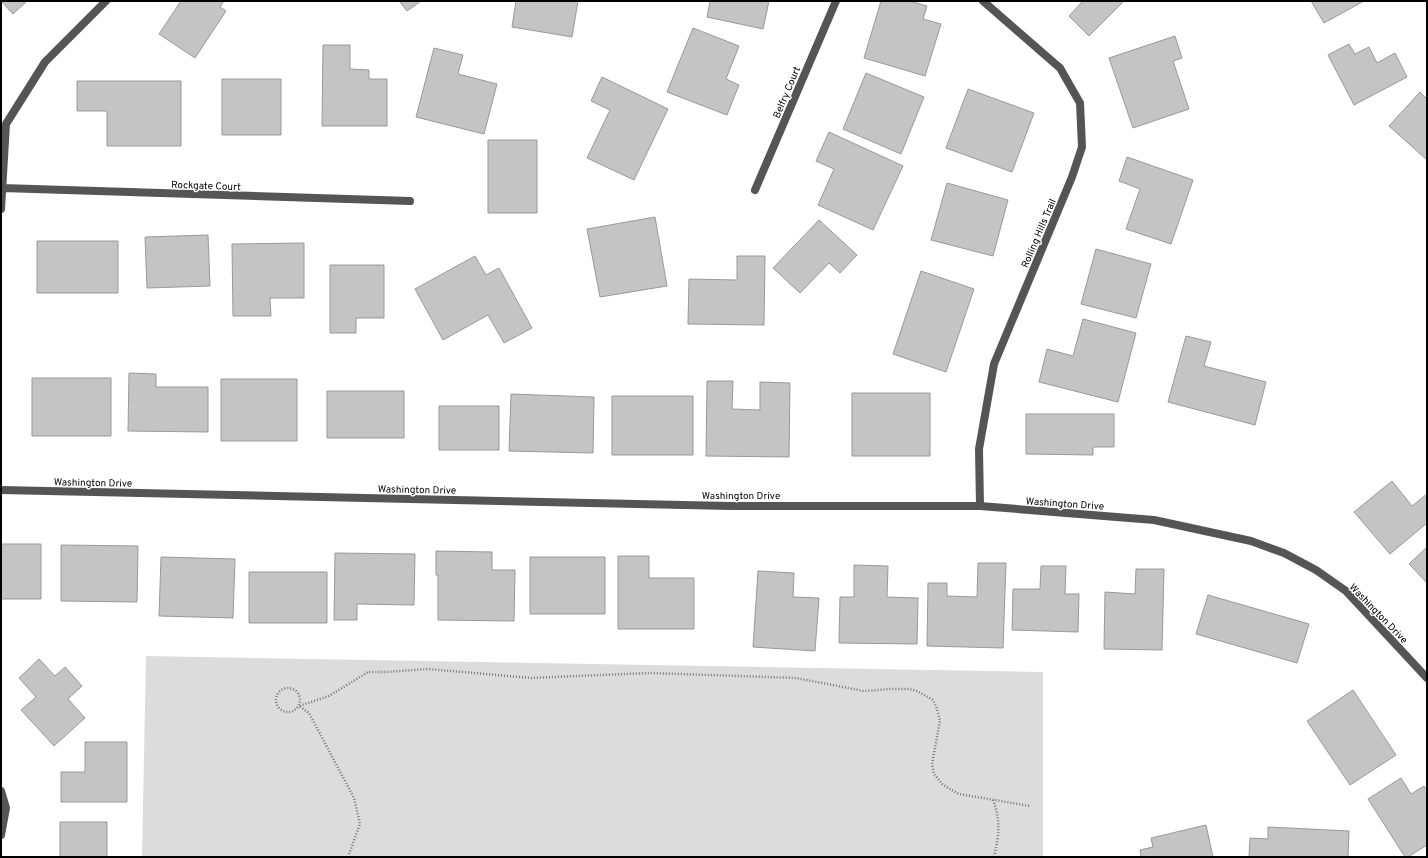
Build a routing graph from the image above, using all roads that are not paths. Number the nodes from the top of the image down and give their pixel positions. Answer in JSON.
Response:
{"nodes":[{"id":1,"x":106,"y":1,"type":"edge"},
{"id":2,"x":836,"y":1,"type":"edge"},
{"id":3,"x":983,"y":1,"type":"edge"},
{"id":4,"x":2,"y":188,"type":"edge"},
{"id":5,"x":755,"y":190,"type":"dead end"},
{"id":6,"x":410,"y":201,"type":"dead end"},
{"id":7,"x":1,"y":209,"type":"edge"},
{"id":8,"x":1,"y":490,"type":"edge"},
{"id":9,"x":980,"y":506,"type":"junction"},
{"id":10,"x":1427,"y":678,"type":"edge"},
{"id":11,"x":1,"y":791,"type":"edge"},
{"id":12,"x":1,"y":834,"type":"edge"}],
"edges":[{"from":1,"to":4,"type":"street"},
{"from":2,"to":5,"type":"street","name":"Belfry Court"},
{"from":3,"to":9,"type":"street","name":"Rolling Hills Trail"},
{"from":4,"to":6,"type":"street","name":"Rockgate Court"},
{"from":4,"to":7,"type":"street"},
{"from":8,"to":9,"type":"street","name":"Washington Drive"},
{"from":9,"to":10,"type":"street","name":"Washington Drive"},
{"from":11,"to":12,"type":"street"}]}
